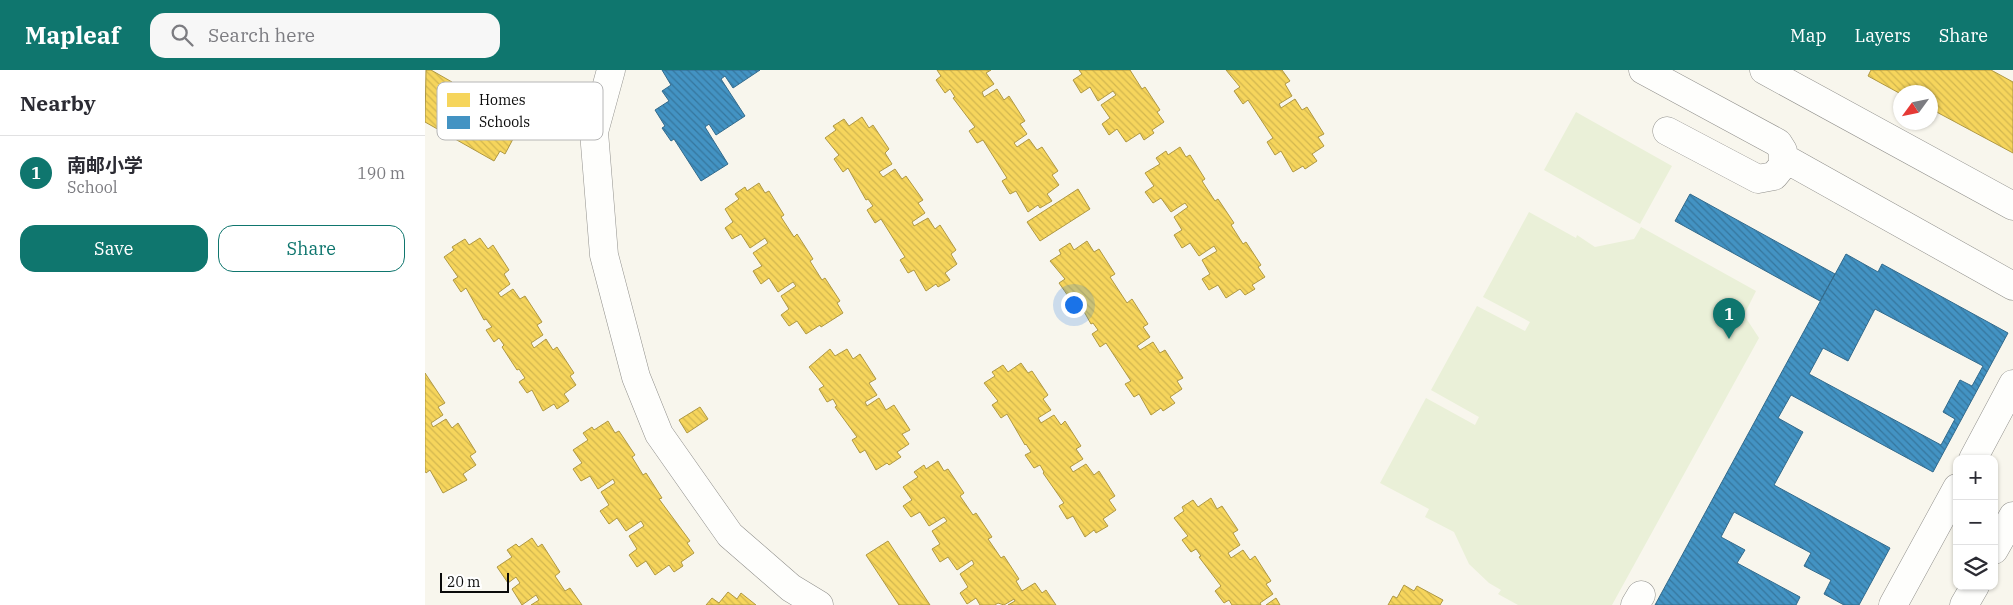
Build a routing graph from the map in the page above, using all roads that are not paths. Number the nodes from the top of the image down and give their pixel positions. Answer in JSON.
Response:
{"nodes":[{"id":1,"x":611,"y":70,"type":"edge"},
{"id":2,"x":1643,"y":70,"type":"edge"},
{"id":3,"x":1764,"y":70,"type":"edge"},
{"id":4,"x":603,"y":99,"type":"edge"},
{"id":5,"x":1667,"y":131,"type":"dead end"},
{"id":6,"x":595,"y":140,"type":"edge"},
{"id":7,"x":1784,"y":158,"type":"junction"},
{"id":8,"x":2013,"y":206,"type":"edge"},
{"id":9,"x":2013,"y":286,"type":"edge"},
{"id":10,"x":2013,"y":384,"type":"edge"},
{"id":11,"x":1975,"y":455,"type":"edge"},
{"id":12,"x":1953,"y":495,"type":"edge"},
{"id":13,"x":2013,"y":516,"type":"edge"},
{"id":14,"x":1997,"y":545,"type":"edge"},
{"id":15,"x":1973,"y":590,"type":"edge"},
{"id":16,"x":819,"y":605,"type":"edge"},
{"id":17,"x":1893,"y":605,"type":"edge"},
{"id":18,"x":1964,"y":605,"type":"edge"}],
"edges":[{"from":1,"to":4,"type":"street"},
{"from":2,"to":7,"type":"street"},
{"from":3,"to":8,"type":"street"},
{"from":5,"to":7,"type":"street"},
{"from":6,"to":16,"type":"street"},
{"from":7,"to":9,"type":"street"},
{"from":10,"to":11,"type":"street"},
{"from":12,"to":17,"type":"street"},
{"from":13,"to":14,"type":"street"},
{"from":15,"to":18,"type":"street"}]}
